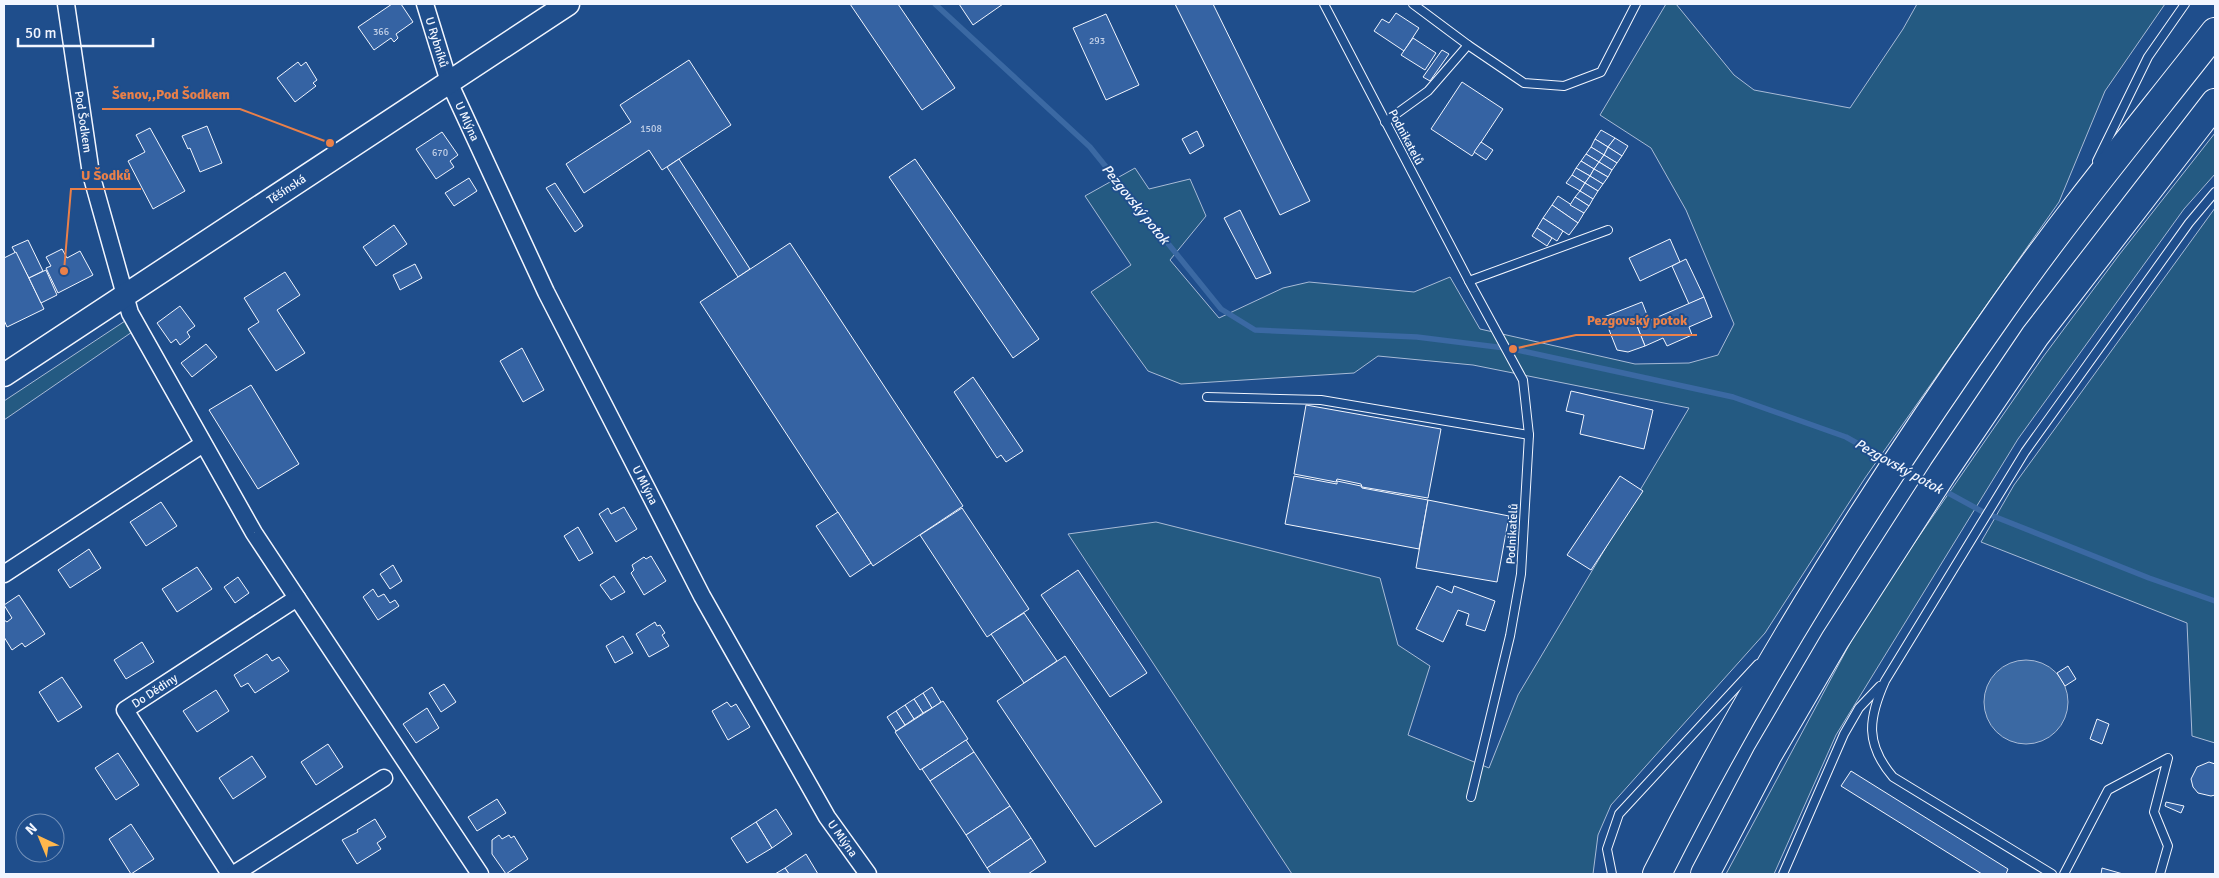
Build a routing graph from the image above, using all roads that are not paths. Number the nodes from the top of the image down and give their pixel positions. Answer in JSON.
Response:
{"nodes":[{"id":1,"x":66,"y":4,"type":"edge"},
{"id":2,"x":425,"y":4,"type":"edge"},
{"id":3,"x":568,"y":4,"type":"edge"},
{"id":4,"x":1324,"y":4,"type":"edge"},
{"id":5,"x":1413,"y":4,"type":"edge"},
{"id":6,"x":1636,"y":4,"type":"edge"},
{"id":7,"x":2185,"y":4,"type":"edge"},
{"id":8,"x":2215,"y":32,"type":"edge"},
{"id":9,"x":1468,"y":45,"type":"junction"},
{"id":10,"x":449,"y":82,"type":"junction"},
{"id":11,"x":2215,"y":103,"type":"edge"},
{"id":12,"x":1385,"y":122,"type":"junction"},
{"id":13,"x":2094,"y":168,"type":"dead end"},
{"id":14,"x":2090,"y":177,"type":"dead end"},
{"id":15,"x":2215,"y":192,"type":"edge"},
{"id":16,"x":2069,"y":220,"type":"junction"},
{"id":17,"x":1608,"y":230,"type":"dead end"},
{"id":18,"x":1469,"y":281,"type":"junction"},
{"id":19,"x":125,"y":295,"type":"junction"},
{"id":20,"x":4,"y":375,"type":"edge"},
{"id":21,"x":1207,"y":397,"type":"dead end"},
{"id":22,"x":1528,"y":435,"type":"junction"},
{"id":23,"x":203,"y":444,"type":"junction"},
{"id":24,"x":4,"y":574,"type":"edge"},
{"id":25,"x":297,"y":598,"type":"junction"},
{"id":26,"x":1795,"y":624,"type":"junction"},
{"id":27,"x":1768,"y":653,"type":"dead end"},
{"id":28,"x":1761,"y":661,"type":"dead end"},
{"id":29,"x":1885,"y":680,"type":"junction"},
{"id":30,"x":384,"y":778,"type":"dead end"},
{"id":31,"x":1471,"y":797,"type":"dead end"},
{"id":32,"x":230,"y":874,"type":"edge"},
{"id":33,"x":234,"y":874,"type":"edge"},
{"id":34,"x":480,"y":874,"type":"edge"},
{"id":35,"x":868,"y":874,"type":"edge"},
{"id":36,"x":1612,"y":874,"type":"edge"},
{"id":37,"x":1657,"y":874,"type":"edge"},
{"id":38,"x":1705,"y":874,"type":"edge"},
{"id":39,"x":1783,"y":874,"type":"edge"},
{"id":40,"x":2052,"y":874,"type":"edge"},
{"id":41,"x":2064,"y":874,"type":"edge"},
{"id":42,"x":2160,"y":874,"type":"edge"}],
"edges":[{"from":1,"to":19,"type":"street","name":"Pod Šodkem"},
{"from":2,"to":10,"type":"street","name":"U Rybníků"},
{"from":3,"to":10,"type":"main road","name":"Těšínská"},
{"from":4,"to":12,"type":"lane","name":"Podnikatelů"},
{"from":5,"to":9,"type":"lane"},
{"from":6,"to":9,"type":"lane"},
{"from":7,"to":13,"type":"lane"},
{"from":8,"to":16,"type":"highway"},
{"from":9,"to":12,"type":"lane"},
{"from":10,"to":19,"type":"main road","name":"Těšínská"},
{"from":10,"to":35,"type":"street","name":"U Mlýna"},
{"from":11,"to":38,"type":"highway"},
{"from":12,"to":18,"type":"lane","name":"Podnikatelů"},
{"from":14,"to":16,"type":"lane"},
{"from":15,"to":29,"type":"lane"},
{"from":16,"to":26,"type":"highway"},
{"from":17,"to":18,"type":"lane"},
{"from":18,"to":22,"type":"lane","name":"Podnikatelů"},
{"from":19,"to":20,"type":"main road","name":"Těšínská"},
{"from":19,"to":23,"type":"street"},
{"from":21,"to":22,"type":"lane"},
{"from":22,"to":31,"type":"lane","name":"Podnikatelů"},
{"from":23,"to":24,"type":"street"},
{"from":23,"to":25,"type":"street"},
{"from":25,"to":32,"type":"street","name":"Do Dědiny"},
{"from":25,"to":34,"type":"street"},
{"from":26,"to":27,"type":"lane"},
{"from":26,"to":37,"type":"highway"},
{"from":28,"to":36,"type":"lane"},
{"from":29,"to":39,"type":"lane"},
{"from":29,"to":40,"type":"lane"},
{"from":30,"to":33,"type":"street"},
{"from":41,"to":42,"type":"lane"}]}
